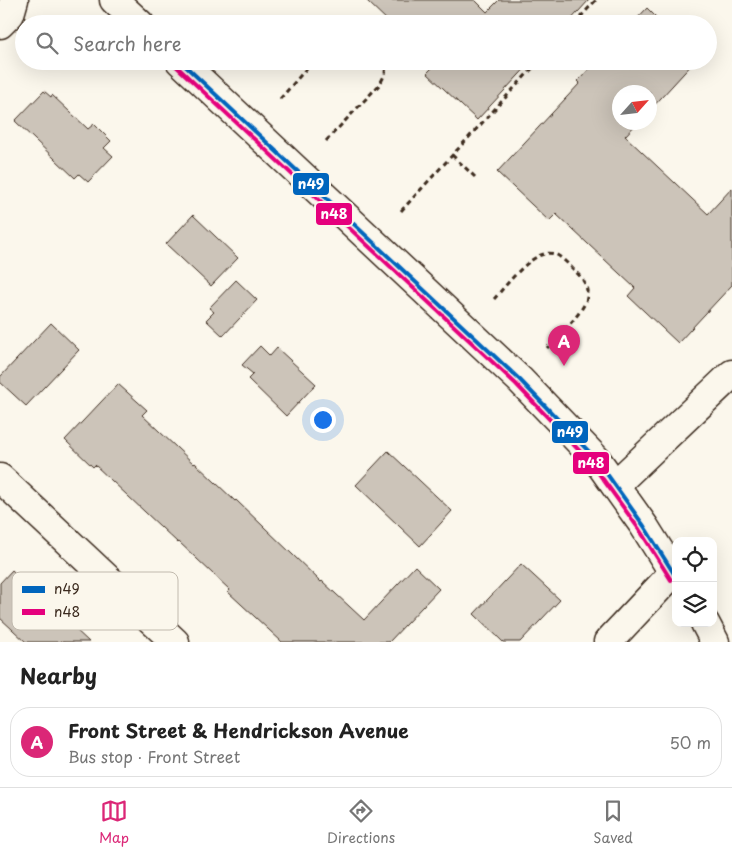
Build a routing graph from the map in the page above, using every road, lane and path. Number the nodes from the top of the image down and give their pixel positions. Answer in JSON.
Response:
{"nodes":[{"id":1,"x":14,"y":0,"type":"edge"},
{"id":2,"x":114,"y":0,"type":"edge"},
{"id":3,"x":596,"y":0,"type":"edge"},
{"id":4,"x":130,"y":15,"type":"edge"},
{"id":5,"x":582,"y":15,"type":"edge"},
{"id":6,"x":0,"y":24,"type":"edge"},
{"id":7,"x":190,"y":70,"type":"edge"},
{"id":8,"x":305,"y":70,"type":"edge"},
{"id":9,"x":385,"y":70,"type":"edge"},
{"id":10,"x":531,"y":70,"type":"edge"},
{"id":11,"x":280,"y":99,"type":"dead end"},
{"id":12,"x":326,"y":141,"type":"dead end"},
{"id":13,"x":452,"y":155,"type":"junction"},
{"id":14,"x":475,"y":177,"type":"dead end"},
{"id":15,"x":401,"y":210,"type":"dead end"},
{"id":16,"x":494,"y":299,"type":"dead end"},
{"id":17,"x":547,"y":348,"type":"dead end"},
{"id":18,"x":732,"y":374,"type":"edge"},
{"id":19,"x":0,"y":478,"type":"edge"},
{"id":20,"x":615,"y":485,"type":"junction"},
{"id":21,"x":101,"y":572,"type":"edge"},
{"id":22,"x":672,"y":572,"type":"edge"},
{"id":23,"x":672,"y":577,"type":"edge"},
{"id":24,"x":706,"y":627,"type":"edge"},
{"id":25,"x":163,"y":630,"type":"edge"},
{"id":26,"x":176,"y":642,"type":"edge"},
{"id":27,"x":608,"y":642,"type":"edge"},
{"id":28,"x":715,"y":642,"type":"edge"}],
"edges":[{"from":1,"to":6,"type":"main road"},
{"from":2,"to":4,"type":"main road"},
{"from":3,"to":5,"type":"path"},
{"from":7,"to":20,"type":"main road"},
{"from":8,"to":11,"type":"path"},
{"from":9,"to":12,"type":"path"},
{"from":10,"to":13,"type":"path"},
{"from":13,"to":14,"type":"path"},
{"from":13,"to":15,"type":"path"},
{"from":16,"to":17,"type":"path"},
{"from":18,"to":20,"type":"main road"},
{"from":19,"to":21,"type":"main road"},
{"from":20,"to":22,"type":"main road"},
{"from":23,"to":27,"type":"main road"},
{"from":24,"to":28,"type":"main road"},
{"from":25,"to":26,"type":"main road"}]}
